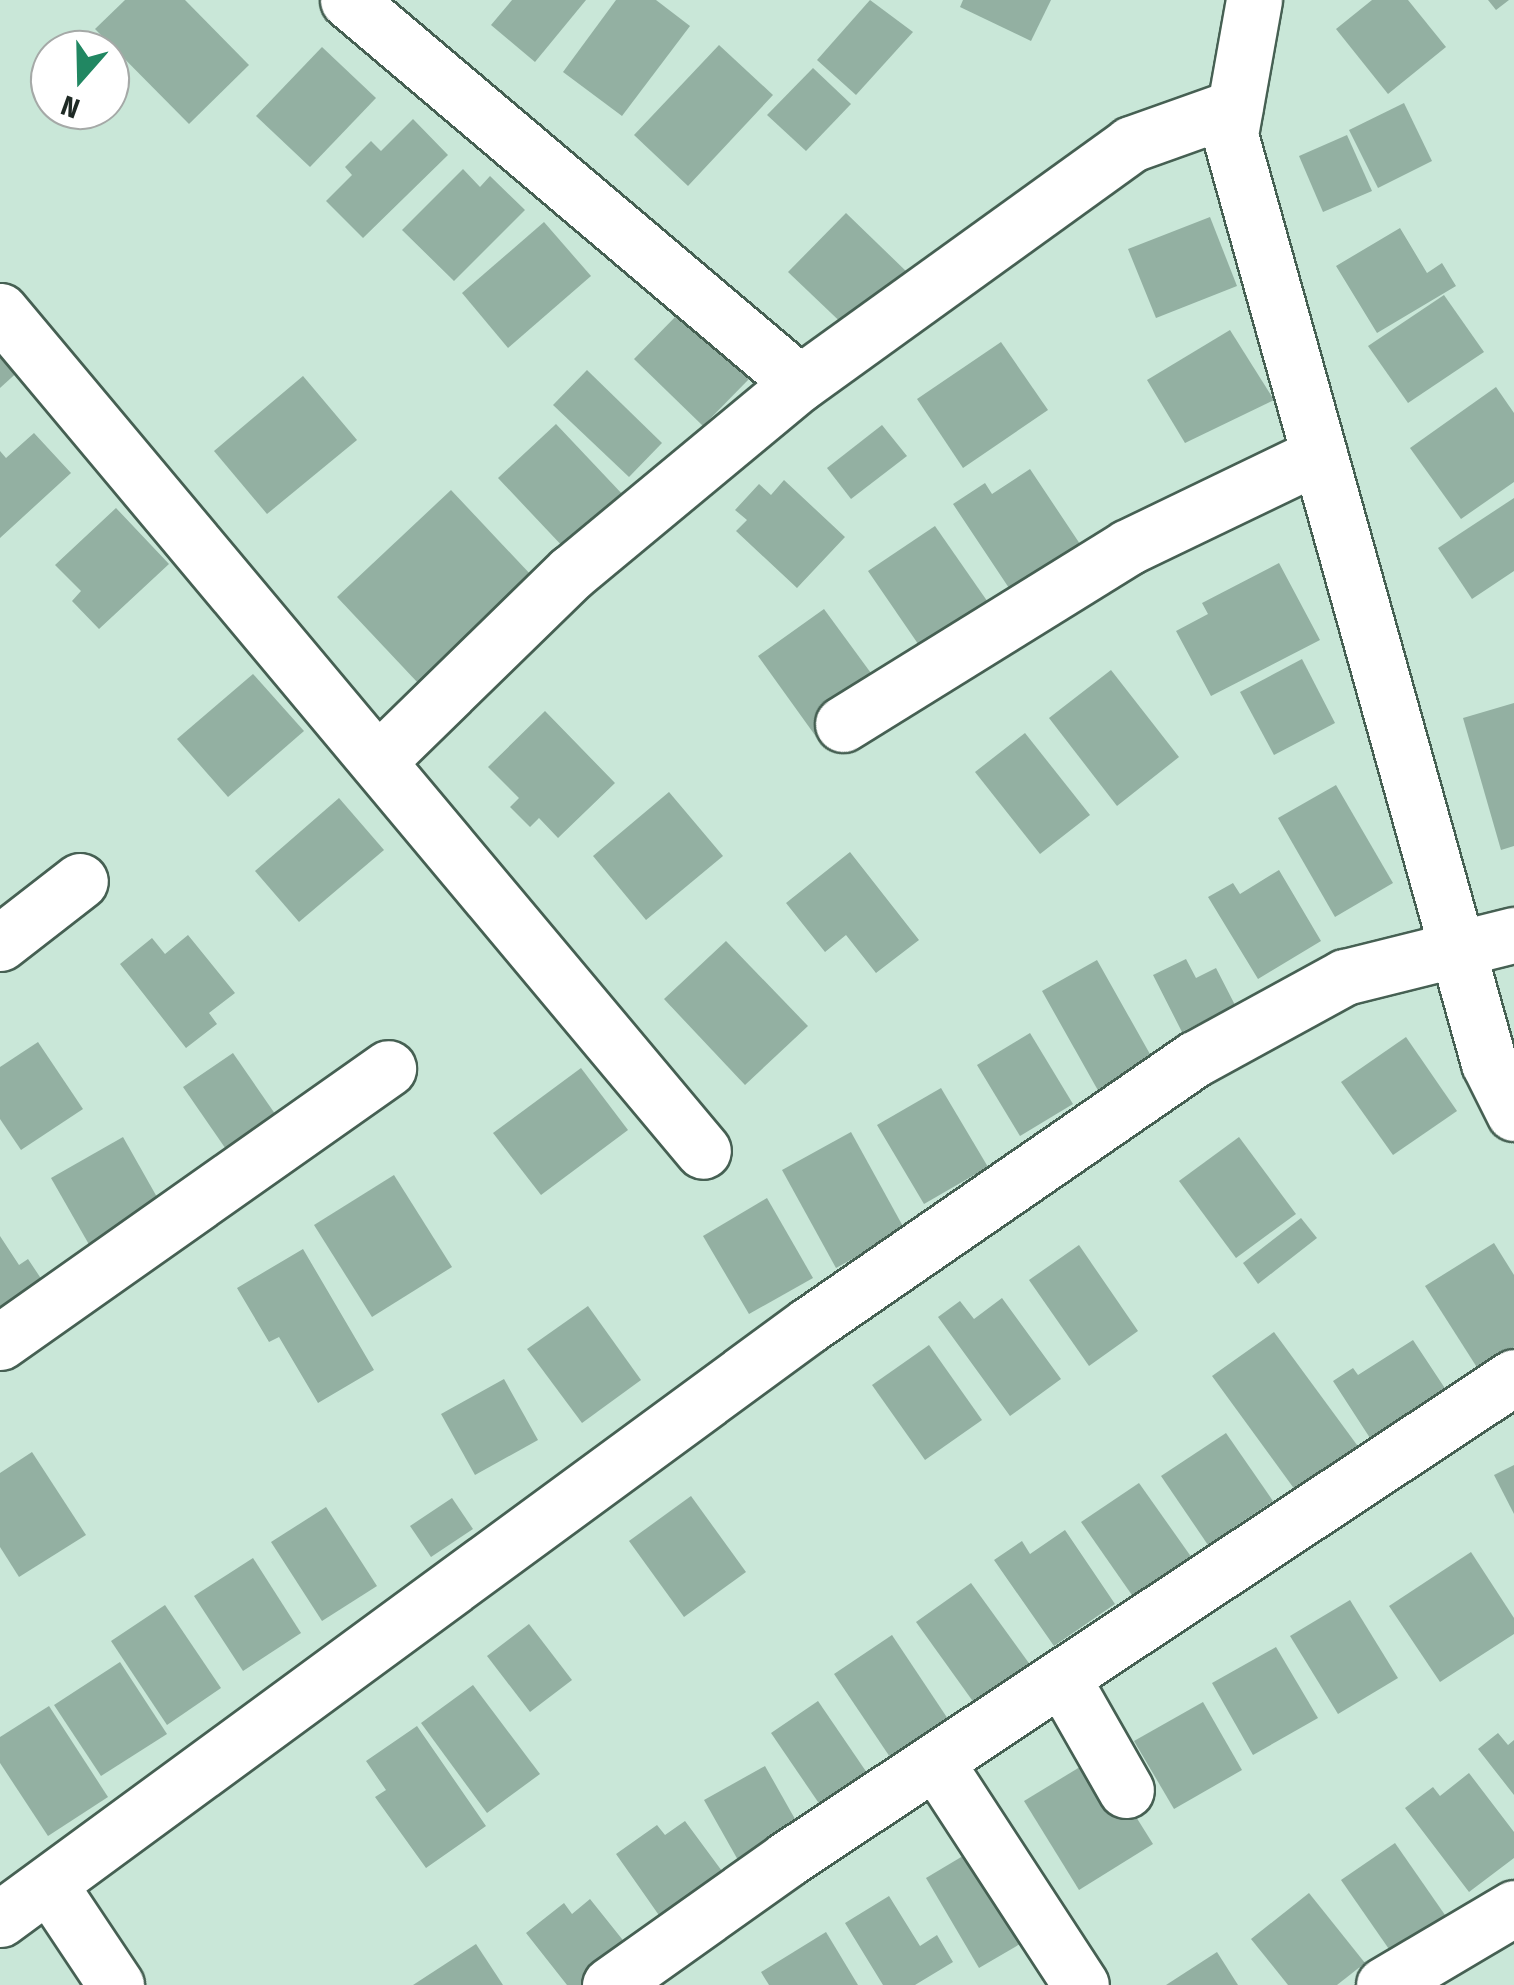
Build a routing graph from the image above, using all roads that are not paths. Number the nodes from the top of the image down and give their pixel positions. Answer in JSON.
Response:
{"nodes":[{"id":1,"x":348,"y":0,"type":"edge"},
{"id":2,"x":1254,"y":0,"type":"edge"},
{"id":3,"x":1235,"y":107,"type":"junction"},
{"id":4,"x":0,"y":310,"type":"edge"},
{"id":5,"x":800,"y":383,"type":"junction"},
{"id":6,"x":1319,"y":455,"type":"junction"},
{"id":7,"x":843,"y":724,"type":"dead end"},
{"id":8,"x":378,"y":762,"type":"junction"},
{"id":9,"x":80,"y":882,"type":"dead end"},
{"id":10,"x":1514,"y":935,"type":"edge"},
{"id":11,"x":0,"y":942,"type":"edge"},
{"id":12,"x":1457,"y":952,"type":"junction"},
{"id":13,"x":388,"y":1068,"type":"dead end"},
{"id":14,"x":1514,"y":1113,"type":"edge"},
{"id":15,"x":703,"y":1150,"type":"dead end"},
{"id":16,"x":0,"y":1342,"type":"edge"},
{"id":17,"x":1514,"y":1377,"type":"edge"},
{"id":18,"x":1062,"y":1678,"type":"junction"},
{"id":19,"x":935,"y":1761,"type":"junction"},
{"id":20,"x":1126,"y":1790,"type":"dead end"},
{"id":21,"x":17,"y":1898,"type":"edge"},
{"id":22,"x":1514,"y":1908,"type":"edge"},
{"id":23,"x":116,"y":1985,"type":"edge"},
{"id":24,"x":610,"y":1985,"type":"edge"},
{"id":25,"x":1080,"y":1985,"type":"edge"},
{"id":26,"x":1384,"y":1985,"type":"edge"}],
"edges":[{"from":1,"to":5,"type":"street"},
{"from":2,"to":3,"type":"street"},
{"from":3,"to":5,"type":"street"},
{"from":3,"to":6,"type":"street"},
{"from":4,"to":8,"type":"street"},
{"from":5,"to":8,"type":"street"},
{"from":6,"to":7,"type":"street"},
{"from":6,"to":12,"type":"street"},
{"from":8,"to":15,"type":"street"},
{"from":9,"to":11,"type":"street"},
{"from":10,"to":12,"type":"street"},
{"from":12,"to":14,"type":"street"},
{"from":12,"to":21,"type":"street"},
{"from":13,"to":16,"type":"street"},
{"from":17,"to":18,"type":"street"},
{"from":18,"to":19,"type":"street"},
{"from":18,"to":20,"type":"street"},
{"from":19,"to":24,"type":"street"},
{"from":19,"to":25,"type":"street"},
{"from":21,"to":23,"type":"street"},
{"from":22,"to":26,"type":"street"}]}
